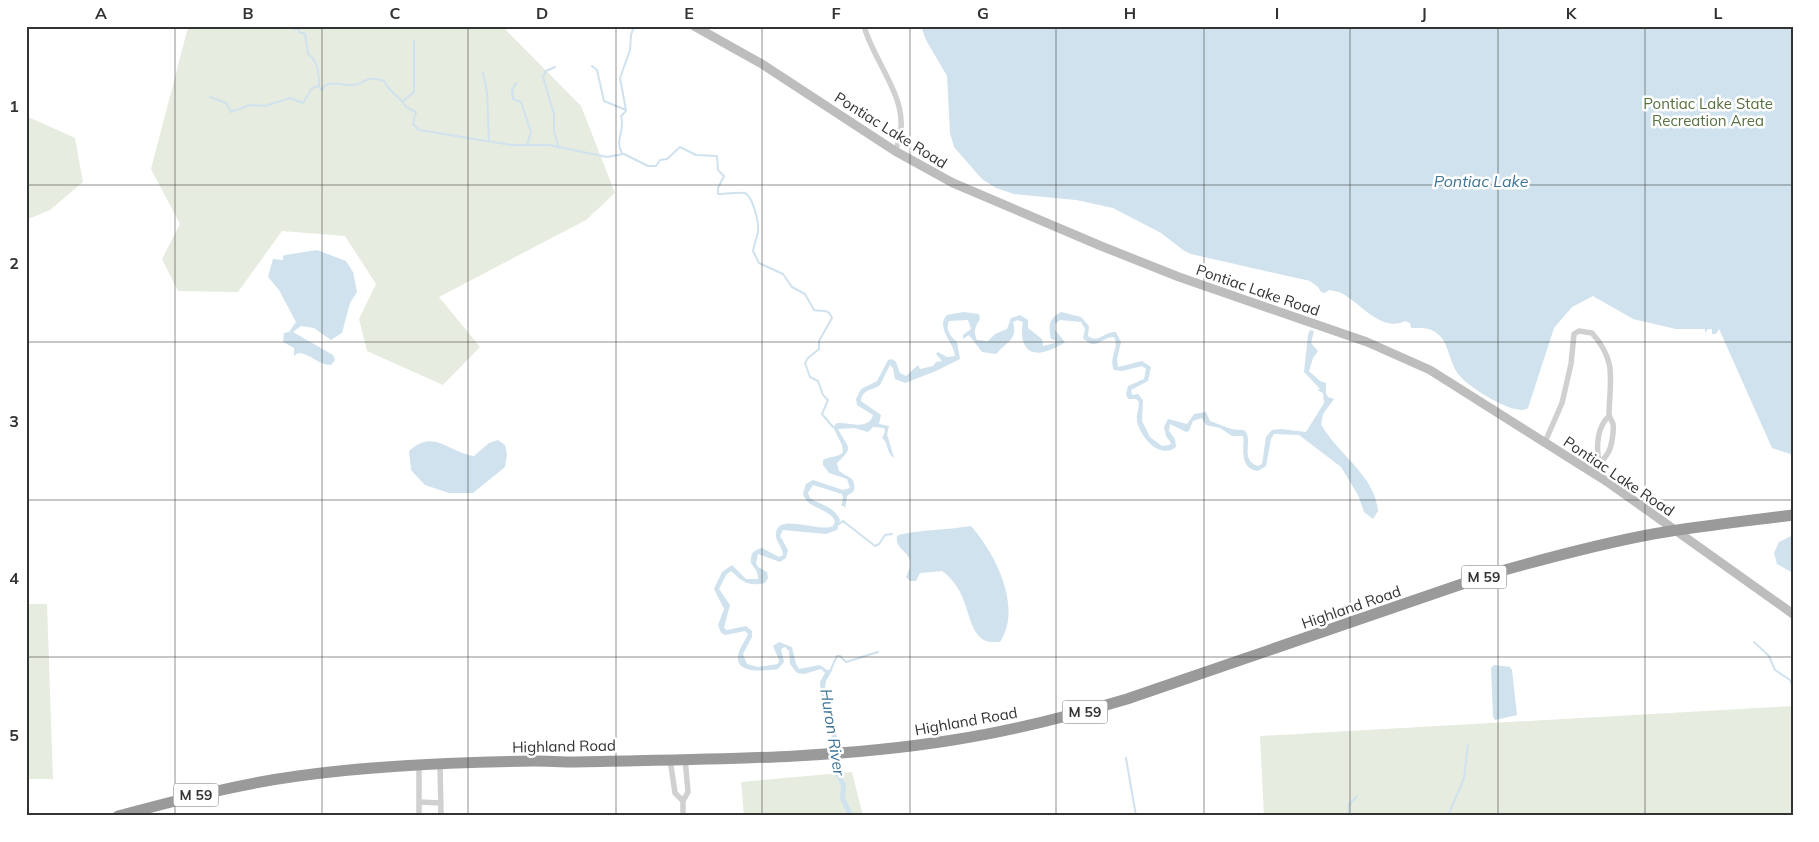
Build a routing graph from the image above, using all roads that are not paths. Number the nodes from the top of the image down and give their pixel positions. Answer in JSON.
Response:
{"nodes":[{"id":1,"x":694,"y":26,"type":"edge"},
{"id":2,"x":864,"y":26,"type":"edge"},
{"id":3,"x":895,"y":151,"type":"junction"},
{"id":4,"x":1609,"y":416,"type":"junction"},
{"id":5,"x":1544,"y":442,"type":"junction"},
{"id":6,"x":1599,"y":462,"type":"junction"},
{"id":7,"x":1594,"y":473,"type":"junction"},
{"id":8,"x":1793,"y":515,"type":"edge"},
{"id":9,"x":1675,"y":530,"type":"junction"},
{"id":10,"x":1793,"y":614,"type":"edge"},
{"id":11,"x":685,"y":758,"type":"junction"},
{"id":12,"x":670,"y":759,"type":"junction"},
{"id":13,"x":440,"y":763,"type":"junction"},
{"id":14,"x":419,"y":764,"type":"junction"},
{"id":15,"x":682,"y":801,"type":"junction"},
{"id":16,"x":419,"y":802,"type":"junction"},
{"id":17,"x":441,"y":803,"type":"junction"},
{"id":18,"x":118,"y":816,"type":"edge"},
{"id":19,"x":420,"y":816,"type":"edge"},
{"id":20,"x":441,"y":816,"type":"edge"},
{"id":21,"x":683,"y":816,"type":"edge"}],
"edges":[{"from":1,"to":3,"type":"street","name":"Pontiac Lake Road"},
{"from":2,"to":3,"type":"street"},
{"from":3,"to":5,"type":"street","name":"Pontiac Lake Road"},
{"from":4,"to":5,"type":"street"},
{"from":4,"to":6,"type":"street"},
{"from":4,"to":6,"type":"street"},
{"from":5,"to":7,"type":"street","name":"Pontiac Lake Road"},
{"from":6,"to":7,"type":"street"},
{"from":7,"to":9,"type":"street","name":"Pontiac Lake Road"},
{"from":8,"to":9,"type":"highway","name":"Highland Road","number":"M 59"},
{"from":9,"to":10,"type":"street","name":"Pontiac Lake Road"},
{"from":9,"to":11,"type":"highway","name":"Highland Road","number":"M 59"},
{"from":11,"to":12,"type":"highway","name":"Highland Road","number":"M 59"},
{"from":11,"to":15,"type":"street"},
{"from":12,"to":13,"type":"highway","name":"Highland Road","number":"M 59"},
{"from":12,"to":15,"type":"street"},
{"from":13,"to":14,"type":"highway","name":"Highland Road","number":"M 59"},
{"from":13,"to":17,"type":"street"},
{"from":14,"to":16,"type":"street"},
{"from":14,"to":18,"type":"highway","name":"Highland Road","number":"M 59"},
{"from":15,"to":21,"type":"street"},
{"from":16,"to":17,"type":"street"},
{"from":16,"to":19,"type":"street"},
{"from":17,"to":20,"type":"street"}]}
